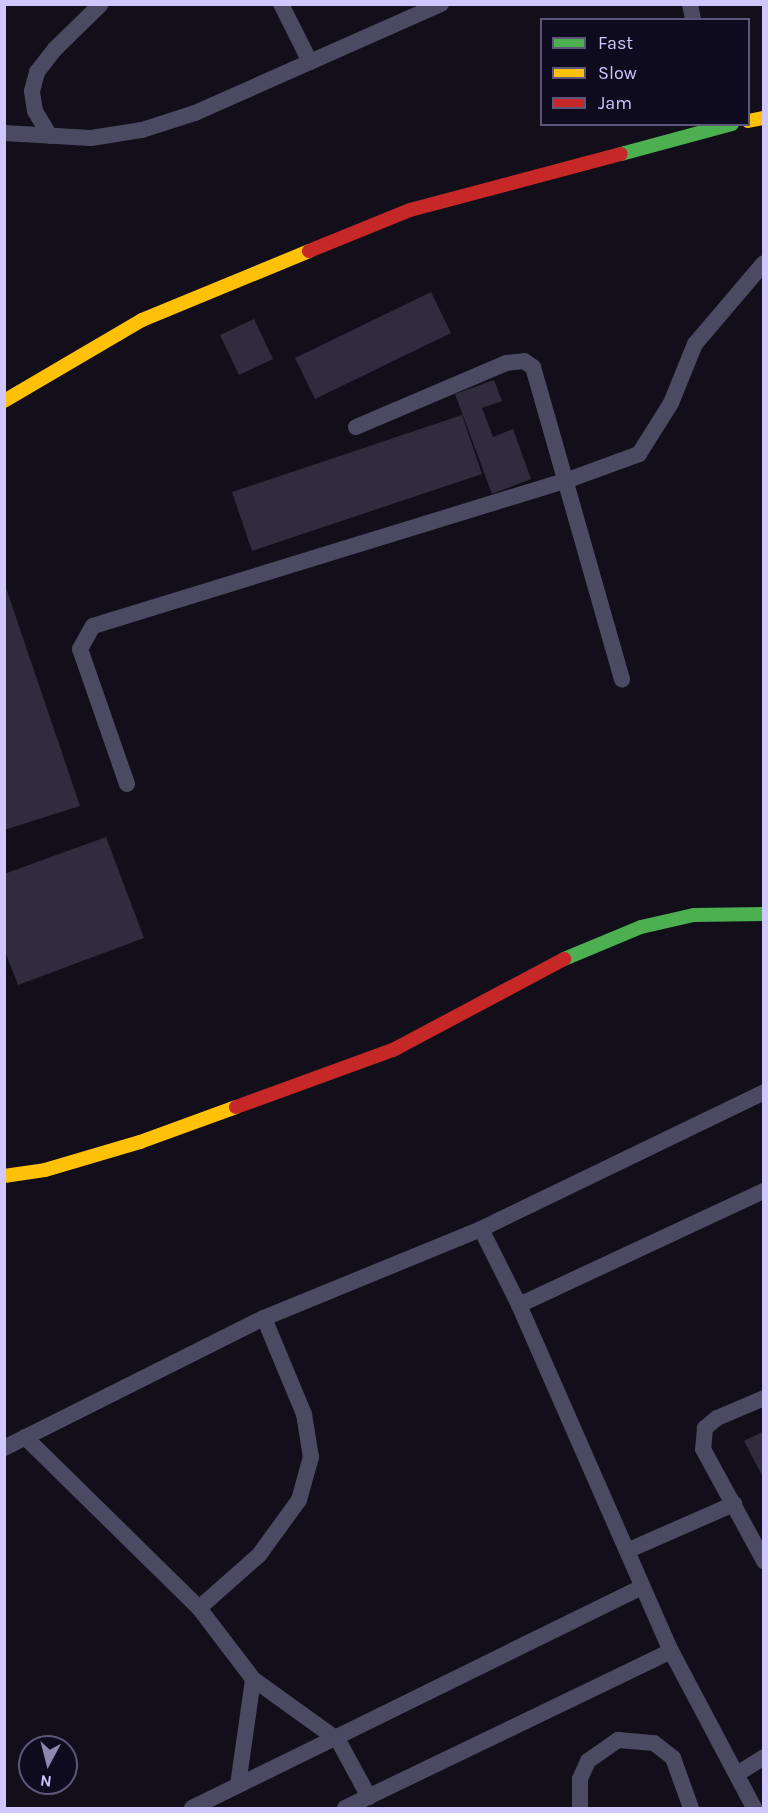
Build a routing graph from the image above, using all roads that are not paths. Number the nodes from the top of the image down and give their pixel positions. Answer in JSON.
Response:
{"nodes":[{"id":1,"x":101,"y":4,"type":"edge"},
{"id":2,"x":281,"y":4,"type":"edge"},
{"id":3,"x":441,"y":4,"type":"edge"},
{"id":4,"x":310,"y":62,"type":"junction"},
{"id":5,"x":722,"y":126,"type":"edge"},
{"id":6,"x":4,"y":133,"type":"edge"},
{"id":7,"x":50,"y":136,"type":"junction"},
{"id":8,"x":764,"y":263,"type":"edge"},
{"id":9,"x":4,"y":401,"type":"edge"},
{"id":10,"x":356,"y":427,"type":"dead end"},
{"id":11,"x":568,"y":480,"type":"junction"},
{"id":12,"x":622,"y":680,"type":"dead end"},
{"id":13,"x":127,"y":784,"type":"dead end"},
{"id":14,"x":764,"y":914,"type":"edge"},
{"id":15,"x":764,"y":1092,"type":"edge"},
{"id":16,"x":4,"y":1176,"type":"edge"},
{"id":17,"x":764,"y":1191,"type":"edge"},
{"id":18,"x":481,"y":1229,"type":"junction"},
{"id":19,"x":519,"y":1305,"type":"junction"},
{"id":20,"x":264,"y":1318,"type":"junction"},
{"id":21,"x":764,"y":1398,"type":"edge"},
{"id":22,"x":25,"y":1437,"type":"junction"},
{"id":23,"x":4,"y":1448,"type":"edge"},
{"id":24,"x":734,"y":1504,"type":"junction"},
{"id":25,"x":629,"y":1550,"type":"junction"},
{"id":26,"x":764,"y":1561,"type":"edge"},
{"id":27,"x":642,"y":1587,"type":"junction"},
{"id":28,"x":199,"y":1608,"type":"junction"},
{"id":29,"x":671,"y":1651,"type":"junction"},
{"id":30,"x":253,"y":1679,"type":"junction"},
{"id":31,"x":338,"y":1740,"type":"junction"},
{"id":32,"x":764,"y":1757,"type":"edge"},
{"id":33,"x":737,"y":1774,"type":"junction"},
{"id":34,"x":238,"y":1785,"type":"junction"},
{"id":35,"x":369,"y":1797,"type":"junction"},
{"id":36,"x":192,"y":1809,"type":"edge"},
{"id":37,"x":345,"y":1809,"type":"edge"},
{"id":38,"x":580,"y":1809,"type":"edge"},
{"id":39,"x":691,"y":1809,"type":"edge"},
{"id":40,"x":754,"y":1809,"type":"edge"}],
"edges":[{"from":1,"to":7,"type":"lane"},
{"from":2,"to":4,"type":"lane"},
{"from":3,"to":4,"type":"lane"},
{"from":4,"to":7,"type":"lane"},
{"from":5,"to":9,"type":"street"},
{"from":6,"to":7,"type":"lane"},
{"from":8,"to":11,"type":"lane"},
{"from":10,"to":11,"type":"lane"},
{"from":11,"to":12,"type":"lane"},
{"from":11,"to":13,"type":"lane"},
{"from":14,"to":16,"type":"street"},
{"from":15,"to":18,"type":"lane"},
{"from":17,"to":19,"type":"lane"},
{"from":18,"to":19,"type":"lane"},
{"from":18,"to":20,"type":"lane"},
{"from":19,"to":25,"type":"lane"},
{"from":20,"to":22,"type":"lane"},
{"from":20,"to":28,"type":"lane"},
{"from":21,"to":24,"type":"lane"},
{"from":22,"to":23,"type":"lane"},
{"from":22,"to":28,"type":"lane"},
{"from":24,"to":25,"type":"lane"},
{"from":24,"to":26,"type":"lane"},
{"from":25,"to":27,"type":"lane"},
{"from":27,"to":29,"type":"lane"},
{"from":27,"to":31,"type":"lane"},
{"from":28,"to":30,"type":"lane"},
{"from":29,"to":33,"type":"lane"},
{"from":29,"to":35,"type":"lane"},
{"from":30,"to":31,"type":"lane"},
{"from":30,"to":34,"type":"lane"},
{"from":31,"to":34,"type":"lane"},
{"from":31,"to":35,"type":"lane"},
{"from":32,"to":33,"type":"lane"},
{"from":33,"to":40,"type":"lane"},
{"from":34,"to":36,"type":"lane"},
{"from":35,"to":37,"type":"lane"},
{"from":38,"to":39,"type":"lane"}]}
